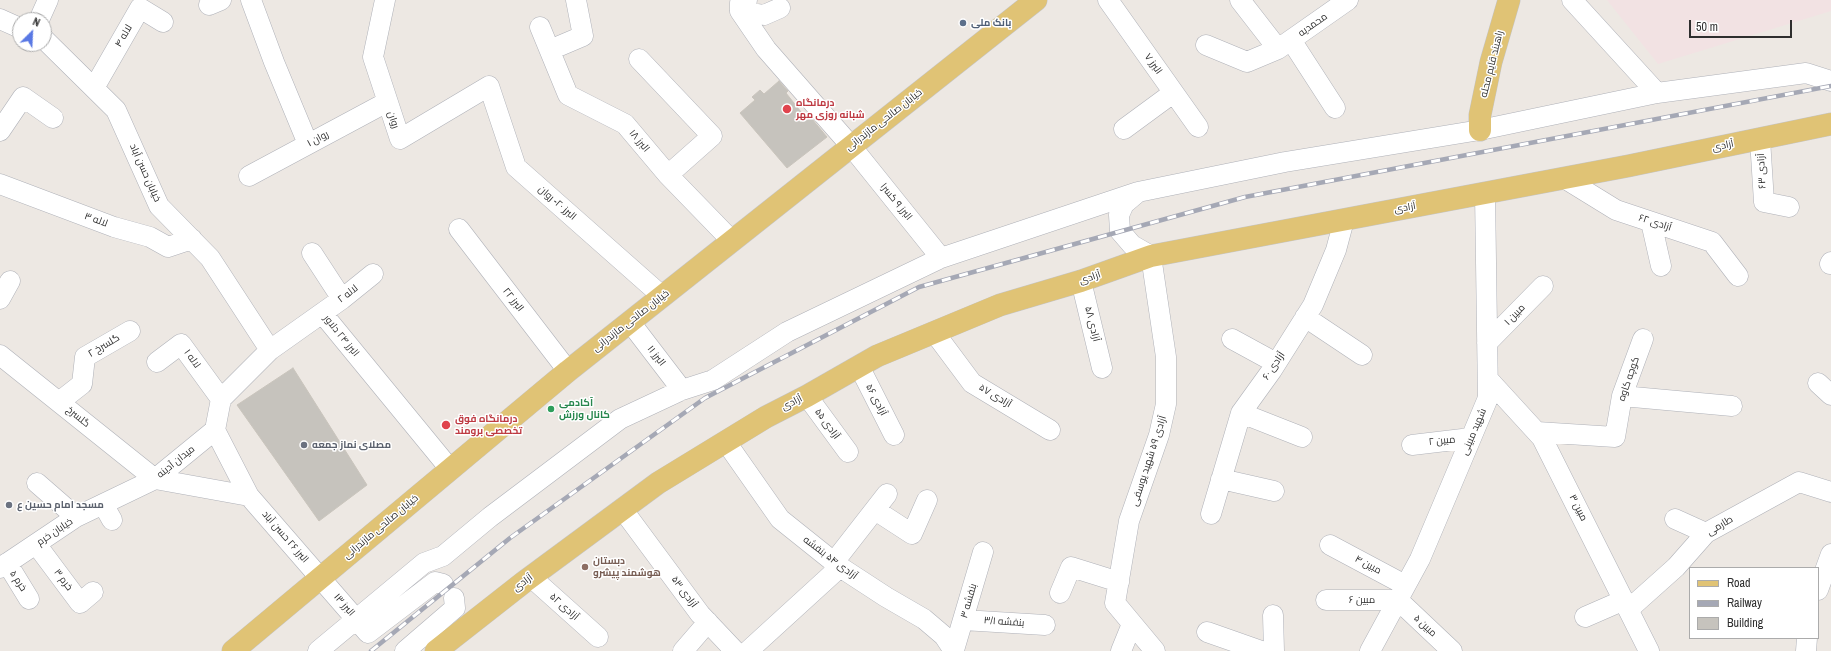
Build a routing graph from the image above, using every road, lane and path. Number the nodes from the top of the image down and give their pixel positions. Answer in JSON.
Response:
{"nodes":[{"id":1,"x":48,"y":0,"type":"edge"},
{"id":2,"x":251,"y":0,"type":"edge"},
{"id":3,"x":380,"y":0,"type":"edge"},
{"id":4,"x":385,"y":0,"type":"edge"},
{"id":5,"x":576,"y":0,"type":"edge"},
{"id":6,"x":1036,"y":0,"type":"edge"},
{"id":7,"x":1108,"y":0,"type":"edge"},
{"id":8,"x":1240,"y":0,"type":"edge"},
{"id":9,"x":1348,"y":0,"type":"edge"},
{"id":10,"x":1510,"y":0,"type":"edge"},
{"id":11,"x":1572,"y":0,"type":"edge"},
{"id":12,"x":742,"y":4,"type":"edge"},
{"id":13,"x":780,"y":8,"type":"dead end"},
{"id":14,"x":42,"y":12,"type":"edge"},
{"id":15,"x":0,"y":20,"type":"edge"},
{"id":16,"x":163,"y":22,"type":"dead end"},
{"id":17,"x":12,"y":25,"type":"edge"},
{"id":18,"x":540,"y":27,"type":"dead end"},
{"id":19,"x":1206,"y":45,"type":"dead end"},
{"id":20,"x":1285,"y":45,"type":"junction"},
{"id":21,"x":52,"y":47,"type":"edge"},
{"id":22,"x":550,"y":50,"type":"junction"},
{"id":23,"x":639,"y":59,"type":"dead end"},
{"id":24,"x":1831,"y":81,"type":"edge"},
{"id":25,"x":489,"y":86,"type":"joint"},
{"id":26,"x":94,"y":88,"type":"junction"},
{"id":27,"x":1173,"y":93,"type":"junction"},
{"id":28,"x":1657,"y":93,"type":"junction"},
{"id":29,"x":387,"y":102,"type":"junction"},
{"id":30,"x":1335,"y":108,"type":"dead end"},
{"id":31,"x":54,"y":118,"type":"dead end"},
{"id":32,"x":1831,"y":124,"type":"edge"},
{"id":33,"x":1198,"y":127,"type":"dead end"},
{"id":34,"x":1124,"y":129,"type":"dead end"},
{"id":35,"x":1480,"y":130,"type":"junction"},
{"id":36,"x":0,"y":131,"type":"edge"},
{"id":37,"x":1760,"y":139,"type":"junction"},
{"id":38,"x":308,"y":144,"type":"junction"},
{"id":39,"x":851,"y":146,"type":"junction"},
{"id":40,"x":668,"y":174,"type":"junction"},
{"id":41,"x":249,"y":176,"type":"dead end"},
{"id":42,"x":1564,"y":178,"type":"junction"},
{"id":43,"x":0,"y":184,"type":"edge"},
{"id":44,"x":1138,"y":192,"type":"junction"},
{"id":45,"x":1485,"y":193,"type":"junction"},
{"id":46,"x":1789,"y":207,"type":"dead end"},
{"id":47,"x":1344,"y":220,"type":"junction"},
{"id":48,"x":1651,"y":222,"type":"junction"},
{"id":49,"x":459,"y":230,"type":"dead end"},
{"id":50,"x":192,"y":240,"type":"junction"},
{"id":51,"x":732,"y":241,"type":"junction"},
{"id":52,"x":312,"y":252,"type":"dead end"},
{"id":53,"x":1151,"y":256,"type":"junction"},
{"id":54,"x":942,"y":258,"type":"junction"},
{"id":55,"x":1661,"y":266,"type":"dead end"},
{"id":56,"x":373,"y":274,"type":"dead end"},
{"id":57,"x":1738,"y":276,"type":"dead end"},
{"id":58,"x":10,"y":281,"type":"dead end"},
{"id":59,"x":1081,"y":281,"type":"junction"},
{"id":60,"x":1543,"y":286,"type":"dead end"},
{"id":61,"x":662,"y":296,"type":"junction"},
{"id":62,"x":0,"y":299,"type":"edge"},
{"id":63,"x":342,"y":299,"type":"junction"},
{"id":64,"x":322,"y":313,"type":"junction"},
{"id":65,"x":1305,"y":317,"type":"junction"},
{"id":66,"x":630,"y":322,"type":"junction"},
{"id":67,"x":130,"y":331,"type":"dead end"},
{"id":68,"x":934,"y":332,"type":"junction"},
{"id":69,"x":1232,"y":339,"type":"dead end"},
{"id":70,"x":1644,"y":339,"type":"dead end"},
{"id":71,"x":1487,"y":343,"type":"junction"},
{"id":72,"x":270,"y":350,"type":"junction"},
{"id":73,"x":0,"y":355,"type":"edge"},
{"id":74,"x":1362,"y":355,"type":"dead end"},
{"id":75,"x":157,"y":362,"type":"dead end"},
{"id":76,"x":1276,"y":363,"type":"junction"},
{"id":77,"x":859,"y":366,"type":"junction"},
{"id":78,"x":1102,"y":368,"type":"dead end"},
{"id":79,"x":568,"y":370,"type":"junction"},
{"id":80,"x":1488,"y":379,"type":"junction"},
{"id":81,"x":682,"y":390,"type":"junction"},
{"id":82,"x":807,"y":396,"type":"junction"},
{"id":83,"x":1622,"y":396,"type":"junction"},
{"id":84,"x":221,"y":399,"type":"junction"},
{"id":85,"x":59,"y":402,"type":"junction"},
{"id":86,"x":1732,"y":406,"type":"dead end"},
{"id":87,"x":1241,"y":413,"type":"junction"},
{"id":88,"x":215,"y":430,"type":"junction"},
{"id":89,"x":1050,"y":430,"type":"dead end"},
{"id":90,"x":1537,"y":432,"type":"junction"},
{"id":91,"x":894,"y":435,"type":"dead end"},
{"id":92,"x":1302,"y":437,"type":"dead end"},
{"id":93,"x":1471,"y":438,"type":"junction"},
{"id":94,"x":726,"y":442,"type":"junction"},
{"id":95,"x":1412,"y":445,"type":"dead end"},
{"id":96,"x":848,"y":452,"type":"dead end"},
{"id":97,"x":450,"y":469,"type":"junction"},
{"id":98,"x":155,"y":479,"type":"junction"},
{"id":99,"x":1221,"y":479,"type":"junction"},
{"id":100,"x":37,"y":483,"type":"dead end"},
{"id":101,"x":1274,"y":491,"type":"dead end"},
{"id":102,"x":1831,"y":492,"type":"edge"},
{"id":103,"x":249,"y":496,"type":"junction"},
{"id":104,"x":927,"y":500,"type":"dead end"},
{"id":105,"x":623,"y":510,"type":"junction"},
{"id":106,"x":1211,"y":514,"type":"dead end"},
{"id":107,"x":76,"y":517,"type":"junction"},
{"id":108,"x":1675,"y":519,"type":"dead end"},
{"id":109,"x":1706,"y":533,"type":"junction"},
{"id":110,"x":36,"y":544,"type":"junction"},
{"id":111,"x":1330,"y":545,"type":"dead end"},
{"id":112,"x":983,"y":552,"type":"dead end"},
{"id":113,"x":1830,"y":557,"type":"edge"},
{"id":114,"x":837,"y":564,"type":"junction"},
{"id":115,"x":3,"y":566,"type":"edge"},
{"id":116,"x":531,"y":577,"type":"junction"},
{"id":117,"x":321,"y":578,"type":"junction"},
{"id":118,"x":1119,"y":582,"type":"junction"},
{"id":119,"x":1819,"y":587,"type":"edge"},
{"id":120,"x":93,"y":592,"type":"dead end"},
{"id":121,"x":1060,"y":593,"type":"dead end"},
{"id":122,"x":1402,"y":593,"type":"junction"},
{"id":123,"x":1819,"y":593,"type":"edge"},
{"id":124,"x":1831,"y":597,"type":"edge"},
{"id":125,"x":30,"y":599,"type":"dead end"},
{"id":126,"x":1326,"y":600,"type":"dead end"},
{"id":127,"x":1626,"y":604,"type":"junction"},
{"id":128,"x":1273,"y":615,"type":"dead end"},
{"id":129,"x":1585,"y":617,"type":"dead end"},
{"id":130,"x":963,"y":620,"type":"junction"},
{"id":131,"x":708,"y":622,"type":"junction"},
{"id":132,"x":1132,"y":624,"type":"junction"},
{"id":133,"x":1045,"y":625,"type":"dead end"},
{"id":134,"x":368,"y":626,"type":"junction"},
{"id":135,"x":1207,"y":632,"type":"dead end"},
{"id":136,"x":598,"y":637,"type":"dead end"},
{"id":137,"x":1807,"y":639,"type":"edge"},
{"id":138,"x":233,"y":651,"type":"edge"},
{"id":139,"x":318,"y":651,"type":"edge"},
{"id":140,"x":405,"y":651,"type":"edge"},
{"id":141,"x":436,"y":651,"type":"edge"},
{"id":142,"x":683,"y":651,"type":"edge"},
{"id":143,"x":735,"y":651,"type":"edge"},
{"id":144,"x":748,"y":651,"type":"edge"},
{"id":145,"x":954,"y":651,"type":"edge"},
{"id":146,"x":1122,"y":651,"type":"edge"},
{"id":147,"x":1155,"y":651,"type":"edge"},
{"id":148,"x":1262,"y":651,"type":"edge"},
{"id":149,"x":1274,"y":651,"type":"edge"},
{"id":150,"x":1370,"y":651,"type":"edge"},
{"id":151,"x":1452,"y":651,"type":"edge"},
{"id":152,"x":1649,"y":651,"type":"edge"},
{"id":153,"x":1806,"y":651,"type":"edge"}],
"edges":[{"from":1,"to":14,"type":"street"},
{"from":2,"to":38,"type":"street"},
{"from":3,"to":4,"type":"street"},
{"from":4,"to":29,"type":"street","name":"روان"},
{"from":5,"to":22,"type":"street"},
{"from":6,"to":39,"type":"main road","name":"خیابان صالحی مازندرانی"},
{"from":7,"to":27,"type":"street","name":"البرز ۷"},
{"from":8,"to":20,"type":"street"},
{"from":9,"to":20,"type":"street","name":"محمدیه"},
{"from":10,"to":35,"type":"main road","name":"راهبند قایم محله"},
{"from":11,"to":28,"type":"street"},
{"from":12,"to":13,"type":"street"},
{"from":12,"to":39,"type":"street","name":"البرز ۹ کسرا"},
{"from":15,"to":17,"type":"street"},
{"from":16,"to":26,"type":"street","name":"لاله ۴"},
{"from":18,"to":22,"type":"street","name":"البرز ۱۸"},
{"from":19,"to":20,"type":"street","name":"محمدیه"},
{"from":20,"to":30,"type":"street"},
{"from":21,"to":26,"type":"street","name":"خیابان حسن آباد"},
{"from":22,"to":40,"type":"street","name":"البرز ۱۸"},
{"from":23,"to":40,"type":"street"},
{"from":24,"to":28,"type":"street"},
{"from":25,"to":29,"type":"street","name":"روان"},
{"from":25,"to":61,"type":"street","name":"البرز ۲۰- روان"},
{"from":26,"to":50,"type":"street","name":"خیابان حسن آباد"},
{"from":27,"to":33,"type":"street","name":"البرز ۷"},
{"from":27,"to":34,"type":"street"},
{"from":28,"to":35,"type":"street"},
{"from":29,"to":38,"type":"street","name":"روان ۱"},
{"from":31,"to":36,"type":"street"},
{"from":32,"to":37,"type":"main road","name":"آزادی"},
{"from":35,"to":44,"type":"street"},
{"from":37,"to":42,"type":"main road","name":"آزادی"},
{"from":37,"to":46,"type":"street","name":"آزادی ۶۳"},
{"from":38,"to":41,"type":"street","name":"روان ۱"},
{"from":39,"to":51,"type":"main road","name":"خیابان صالحی مازندرانی"},
{"from":39,"to":54,"type":"street","name":"البرز ۹ کسرا"},
{"from":40,"to":51,"type":"street","name":"البرز ۱۸"},
{"from":42,"to":45,"type":"main road","name":"آزادی"},
{"from":42,"to":48,"type":"street","name":"آزادی ۶۲"},
{"from":43,"to":50,"type":"street","name":"لاله ۳"},
{"from":44,"to":53,"type":"street"},
{"from":44,"to":54,"type":"street"},
{"from":45,"to":47,"type":"main road","name":"آزادی"},
{"from":45,"to":71,"type":"street","name":"شهید مبینی"},
{"from":47,"to":53,"type":"main road","name":"آزادی"},
{"from":47,"to":65,"type":"street","name":"آزادی ۶۰"},
{"from":48,"to":55,"type":"street"},
{"from":48,"to":57,"type":"street","name":"آزادی ۶۲"},
{"from":49,"to":79,"type":"street","name":"البرز ۲۲"},
{"from":50,"to":72,"type":"street","name":"خیابان حسن آباد"},
{"from":51,"to":61,"type":"main road","name":"خیابان صالحی مازندرانی"},
{"from":52,"to":63,"type":"street"},
{"from":53,"to":59,"type":"main road","name":"آزادی"},
{"from":53,"to":118,"type":"street","name":"آزادی ۵۹ شهید یوسفی"},
{"from":54,"to":81,"type":"street"},
{"from":56,"to":63,"type":"street","name":"لاله ۲"},
{"from":58,"to":62,"type":"street"},
{"from":59,"to":68,"type":"main road","name":"آزادی"},
{"from":59,"to":78,"type":"street","name":"آزادی ۵۸"},
{"from":60,"to":71,"type":"street","name":"مبین ۱"},
{"from":61,"to":66,"type":"main road","name":"خیابان صالحی مازندرانی"},
{"from":63,"to":64,"type":"street","name":"لاله ۲"},
{"from":64,"to":72,"type":"street","name":"البرز ۲۴ دلاور"},
{"from":64,"to":97,"type":"street","name":"البرز ۲۴ دلاور"},
{"from":65,"to":74,"type":"street"},
{"from":65,"to":76,"type":"street","name":"آزادی ۶۰"},
{"from":66,"to":79,"type":"main road","name":"خیابان صالحی مازندرانی"},
{"from":66,"to":81,"type":"street","name":"البرز ۱۱"},
{"from":67,"to":85,"type":"street","name":"گلسرخ ۲"},
{"from":68,"to":77,"type":"main road","name":"آزادی"},
{"from":68,"to":89,"type":"street","name":"آزادی ۵۷"},
{"from":69,"to":76,"type":"street"},
{"from":70,"to":83,"type":"street","name":"کوچه کاوه"},
{"from":71,"to":80,"type":"street","name":"شهید مبینی"},
{"from":72,"to":84,"type":"street","name":"البرز ۲۴ دلاور"},
{"from":73,"to":85,"type":"street","name":"گلسرخ"},
{"from":75,"to":84,"type":"street","name":"لاله ۱"},
{"from":76,"to":87,"type":"street","name":"آزادی ۶۰"},
{"from":77,"to":82,"type":"main road","name":"آزادی"},
{"from":77,"to":91,"type":"street","name":"آزادی ۵۶"},
{"from":79,"to":97,"type":"main road","name":"خیابان صالحی مازندرانی"},
{"from":80,"to":90,"type":"street","name":"مبین ۳"},
{"from":80,"to":93,"type":"street","name":"شهید مبینی"},
{"from":81,"to":134,"type":"street"},
{"from":82,"to":94,"type":"main road","name":"آزادی"},
{"from":82,"to":96,"type":"street","name":"آزادی ۵۵"},
{"from":83,"to":86,"type":"street"},
{"from":83,"to":90,"type":"street","name":"کوچه کاوه"},
{"from":84,"to":88,"type":"street"},
{"from":85,"to":98,"type":"street","name":"گلسرخ"},
{"from":87,"to":92,"type":"street"},
{"from":87,"to":99,"type":"street","name":"آزادی ۶۰"},
{"from":88,"to":98,"type":"street","name":"میدان آدینه"},
{"from":88,"to":103,"type":"street"},
{"from":90,"to":127,"type":"street","name":"مبین ۳"},
{"from":93,"to":95,"type":"street","name":"مبین ۲"},
{"from":93,"to":122,"type":"street","name":"شهید مبینی"},
{"from":94,"to":105,"type":"main road","name":"آزادی"},
{"from":94,"to":114,"type":"street","name":"آزادی ۵۴ بنفشه"},
{"from":97,"to":117,"type":"main road","name":"خیابان صالحی مازندرانی"},
{"from":98,"to":103,"type":"street","name":"میدان آدینه"},
{"from":98,"to":107,"type":"street","name":"خیابان خرم"},
{"from":99,"to":101,"type":"street"},
{"from":99,"to":106,"type":"street","name":"آزادی ۶۰"},
{"from":100,"to":107,"type":"street"},
{"from":102,"to":109,"type":"street","name":"طارمی"},
{"from":103,"to":117,"type":"street","name":"البرز ۲۶ حسن آباد"},
{"from":104,"to":114,"type":"street"},
{"from":105,"to":116,"type":"main road","name":"آزادی"},
{"from":105,"to":131,"type":"street","name":"آزادی ۵۳"},
{"from":107,"to":110,"type":"street","name":"خیابان خرم"},
{"from":108,"to":109,"type":"street"},
{"from":109,"to":127,"type":"street","name":"طارمی"},
{"from":110,"to":115,"type":"street","name":"خیابان خرم"},
{"from":110,"to":120,"type":"street","name":"خرم ۳"},
{"from":111,"to":122,"type":"street","name":"مبین ۴"},
{"from":112,"to":130,"type":"street","name":"بنفشه ۳"},
{"from":113,"to":119,"type":"street"},
{"from":114,"to":144,"type":"street"},
{"from":114,"to":145,"type":"street","name":"آزادی ۵۴ بنفشه"},
{"from":115,"to":125,"type":"street","name":"خرم ۵"},
{"from":116,"to":136,"type":"street","name":"آزادی ۵۲"},
{"from":116,"to":141,"type":"main road","name":"آزادی"},
{"from":117,"to":134,"type":"street","name":"البرز ۱۳"},
{"from":117,"to":138,"type":"main road","name":"خیابان صالحی مازندرانی"},
{"from":118,"to":121,"type":"street"},
{"from":118,"to":132,"type":"street","name":"آزادی ۵۹ شهید یوسفی"},
{"from":122,"to":126,"type":"street","name":"مبین ۶"},
{"from":122,"to":150,"type":"street","name":"شهید مبینی"},
{"from":122,"to":151,"type":"street","name":"مبین ۵"},
{"from":123,"to":124,"type":"street"},
{"from":127,"to":129,"type":"street","name":"طارمی"},
{"from":127,"to":152,"type":"street","name":"مبین ۳"},
{"from":128,"to":149,"type":"street"},
{"from":130,"to":133,"type":"street","name":"بنفشه ۳/۱"},
{"from":130,"to":145,"type":"street","name":"بنفشه ۳"},
{"from":131,"to":142,"type":"street"},
{"from":131,"to":143,"type":"street","name":"آزادی ۵۳"},
{"from":132,"to":146,"type":"street"},
{"from":132,"to":147,"type":"street","name":"آزادی ۵۹ شهید یوسفی"},
{"from":134,"to":139,"type":"street"},
{"from":134,"to":140,"type":"street"},
{"from":135,"to":148,"type":"street"},
{"from":137,"to":153,"type":"street"}]}
